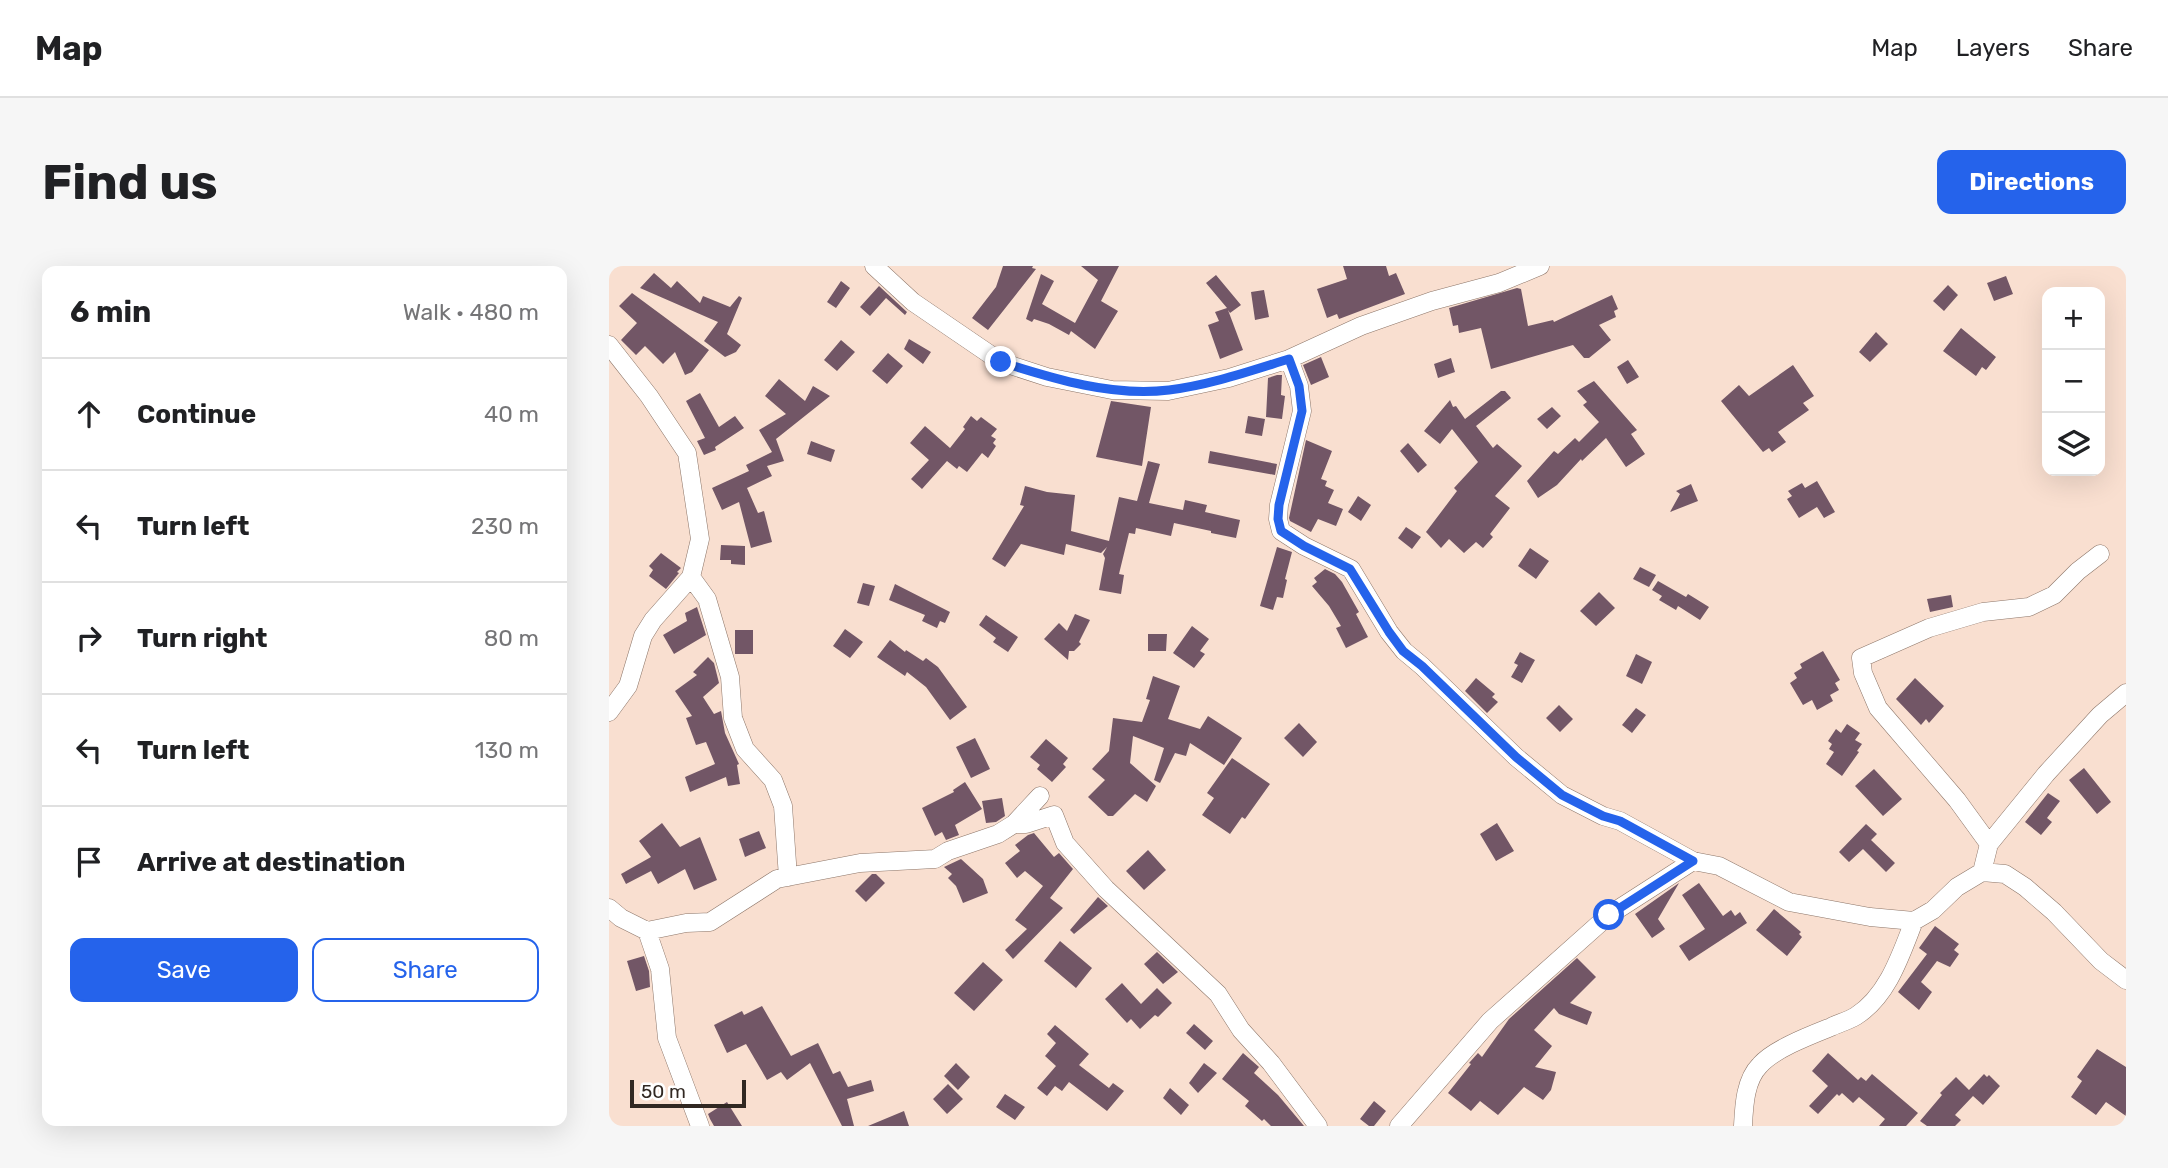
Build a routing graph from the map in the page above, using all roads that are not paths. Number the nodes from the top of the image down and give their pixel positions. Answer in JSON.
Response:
{"nodes":[{"id":1,"x":874,"y":266,"type":"edge"},
{"id":2,"x":1540,"y":266,"type":"edge"},
{"id":3,"x":609,"y":345,"type":"edge"},
{"id":4,"x":1289,"y":359,"type":"junction"},
{"id":5,"x":2100,"y":554,"type":"dead end"},
{"id":6,"x":691,"y":577,"type":"junction"},
{"id":7,"x":2126,"y":693,"type":"edge"},
{"id":8,"x":609,"y":712,"type":"edge"},
{"id":9,"x":1040,"y":796,"type":"dead end"},
{"id":10,"x":1014,"y":824,"type":"junction"},
{"id":11,"x":1989,"y":844,"type":"junction"},
{"id":12,"x":1693,"y":861,"type":"junction"},
{"id":13,"x":1982,"y":872,"type":"junction"},
{"id":14,"x":788,"y":877,"type":"junction"},
{"id":15,"x":609,"y":908,"type":"edge"},
{"id":16,"x":1914,"y":921,"type":"junction"},
{"id":17,"x":647,"y":931,"type":"junction"},
{"id":18,"x":2126,"y":980,"type":"edge"},
{"id":19,"x":700,"y":1126,"type":"edge"},
{"id":20,"x":1318,"y":1126,"type":"edge"},
{"id":21,"x":1399,"y":1126,"type":"edge"},
{"id":22,"x":1743,"y":1126,"type":"edge"}],
"edges":[{"from":1,"to":4,"type":"street"},
{"from":2,"to":4,"type":"street"},
{"from":3,"to":6,"type":"street"},
{"from":4,"to":12,"type":"street"},
{"from":5,"to":11,"type":"street"},
{"from":6,"to":8,"type":"street"},
{"from":6,"to":14,"type":"street"},
{"from":7,"to":11,"type":"street"},
{"from":9,"to":10,"type":"street"},
{"from":10,"to":14,"type":"street"},
{"from":10,"to":20,"type":"street"},
{"from":11,"to":13,"type":"street"},
{"from":12,"to":16,"type":"street"},
{"from":12,"to":21,"type":"street"},
{"from":13,"to":16,"type":"street"},
{"from":13,"to":18,"type":"street"},
{"from":14,"to":17,"type":"street"},
{"from":15,"to":17,"type":"street"},
{"from":16,"to":22,"type":"street"},
{"from":17,"to":19,"type":"street"}]}
